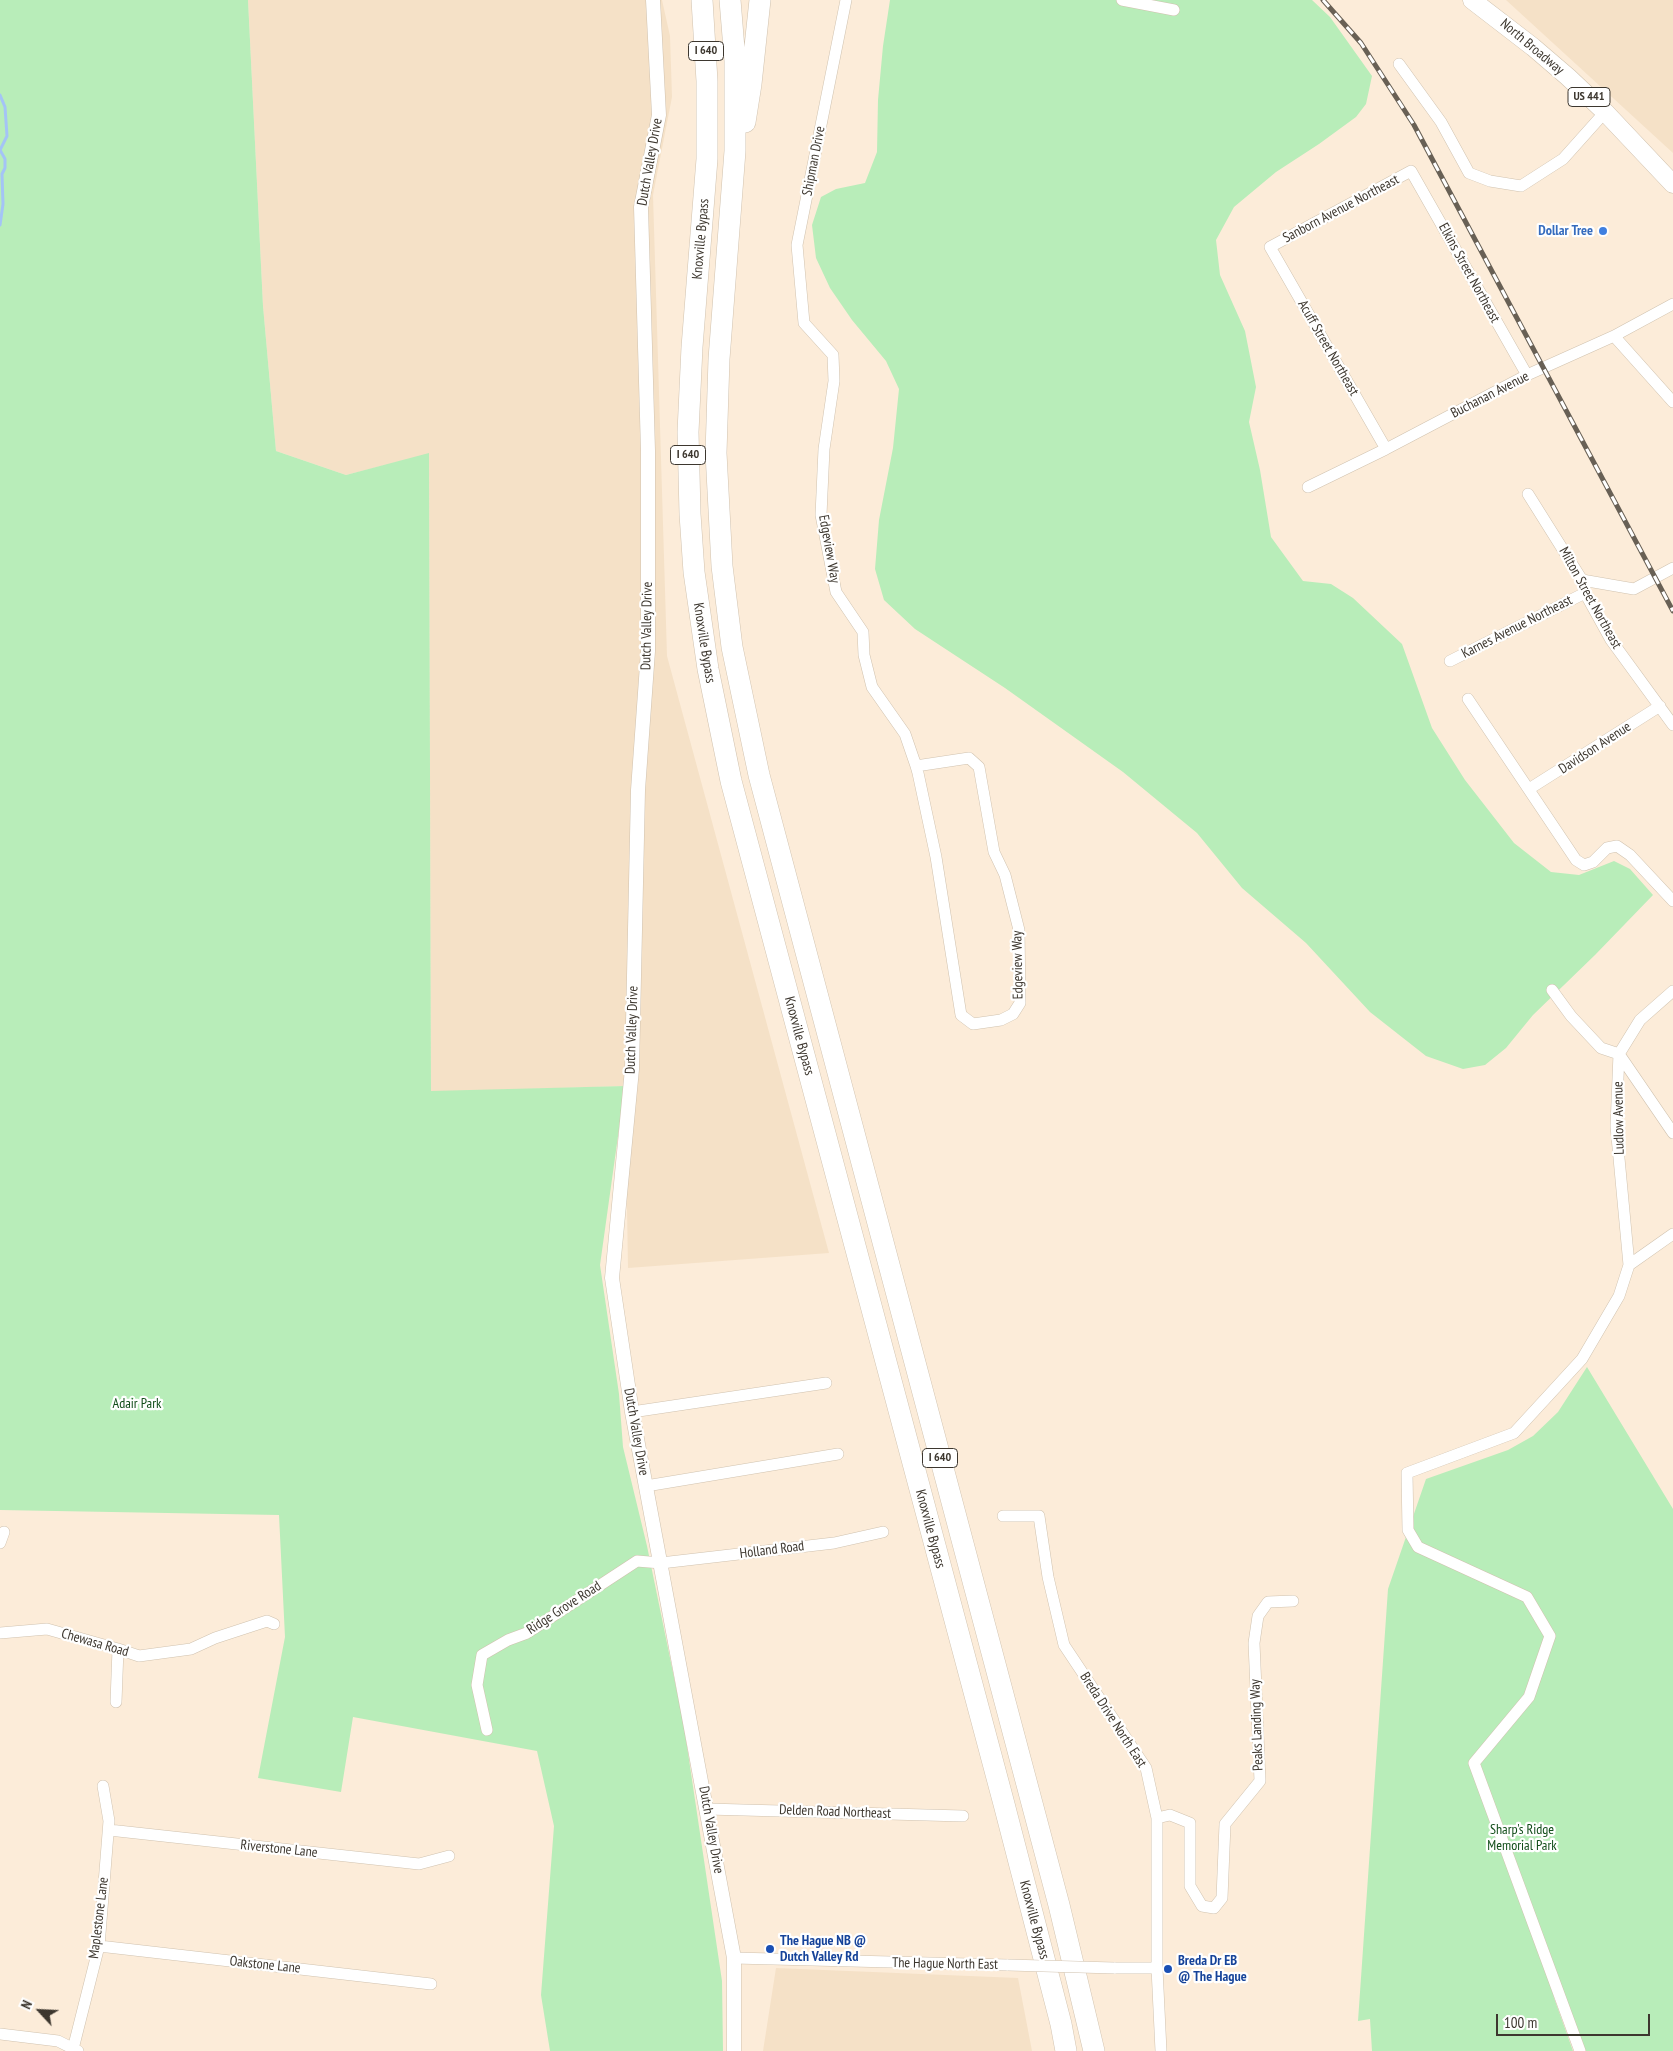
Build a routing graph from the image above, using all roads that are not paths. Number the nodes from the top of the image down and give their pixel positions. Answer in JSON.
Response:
{"nodes":[{"id":1,"x":653,"y":0,"type":"edge"},
{"id":2,"x":689,"y":0,"type":"edge"},
{"id":3,"x":702,"y":0,"type":"edge"},
{"id":4,"x":730,"y":0,"type":"edge"},
{"id":5,"x":760,"y":0,"type":"edge"},
{"id":6,"x":846,"y":0,"type":"edge"},
{"id":7,"x":1122,"y":0,"type":"edge"},
{"id":8,"x":1472,"y":0,"type":"edge"},
{"id":9,"x":1174,"y":10,"type":"dead end"},
{"id":10,"x":1398,"y":64,"type":"dead end"},
{"id":11,"x":1605,"y":112,"type":"junction"},
{"id":12,"x":1411,"y":171,"type":"joint"},
{"id":13,"x":1673,"y":184,"type":"edge"},
{"id":14,"x":732,"y":201,"type":"junction"},
{"id":15,"x":1270,"y":248,"type":"joint"},
{"id":16,"x":1673,"y":304,"type":"edge"},
{"id":17,"x":804,"y":323,"type":"joint"},
{"id":18,"x":1614,"y":336,"type":"junction"},
{"id":19,"x":1526,"y":375,"type":"junction"},
{"id":20,"x":1673,"y":402,"type":"edge"},
{"id":21,"x":1386,"y":449,"type":"junction"},
{"id":22,"x":1308,"y":487,"type":"dead end"},
{"id":23,"x":1528,"y":494,"type":"dead end"},
{"id":24,"x":1673,"y":568,"type":"edge"},
{"id":25,"x":1582,"y":580,"type":"junction"},
{"id":26,"x":1584,"y":593,"type":"junction"},
{"id":27,"x":1450,"y":661,"type":"dead end"},
{"id":28,"x":713,"y":696,"type":"junction"},
{"id":29,"x":1468,"y":699,"type":"dead end"},
{"id":30,"x":1660,"y":706,"type":"junction"},
{"id":31,"x":1673,"y":724,"type":"edge"},
{"id":32,"x":916,"y":766,"type":"junction"},
{"id":33,"x":1529,"y":790,"type":"junction"},
{"id":34,"x":1673,"y":901,"type":"edge"},
{"id":35,"x":1552,"y":990,"type":"dead end"},
{"id":36,"x":1673,"y":991,"type":"edge"},
{"id":37,"x":1619,"y":1054,"type":"junction"},
{"id":38,"x":1673,"y":1133,"type":"edge"},
{"id":39,"x":1673,"y":1234,"type":"edge"},
{"id":40,"x":1629,"y":1265,"type":"junction"},
{"id":41,"x":826,"y":1383,"type":"dead end"},
{"id":42,"x":632,"y":1412,"type":"junction"},
{"id":43,"x":838,"y":1454,"type":"dead end"},
{"id":44,"x":646,"y":1486,"type":"junction"},
{"id":45,"x":1003,"y":1516,"type":"dead end"},
{"id":46,"x":883,"y":1532,"type":"dead end"},
{"id":47,"x":661,"y":1564,"type":"junction"},
{"id":48,"x":1293,"y":1601,"type":"dead end"},
{"id":49,"x":274,"y":1624,"type":"dead end"},
{"id":50,"x":0,"y":1633,"type":"edge"},
{"id":51,"x":118,"y":1648,"type":"junction"},
{"id":52,"x":116,"y":1702,"type":"dead end"},
{"id":53,"x":487,"y":1730,"type":"dead end"},
{"id":54,"x":103,"y":1786,"type":"dead end"},
{"id":55,"x":707,"y":1809,"type":"junction"},
{"id":56,"x":963,"y":1816,"type":"dead end"},
{"id":57,"x":1157,"y":1818,"type":"junction"},
{"id":58,"x":109,"y":1830,"type":"junction"},
{"id":59,"x":449,"y":1856,"type":"dead end"},
{"id":60,"x":98,"y":1946,"type":"junction"},
{"id":61,"x":734,"y":1958,"type":"junction"},
{"id":62,"x":1157,"y":1968,"type":"junction"},
{"id":63,"x":431,"y":1984,"type":"dead end"},
{"id":64,"x":0,"y":2034,"type":"edge"},
{"id":65,"x":75,"y":2050,"type":"edge"},
{"id":66,"x":734,"y":2051,"type":"edge"},
{"id":67,"x":1066,"y":2051,"type":"edge"},
{"id":68,"x":1094,"y":2051,"type":"edge"},
{"id":69,"x":1161,"y":2051,"type":"edge"},
{"id":70,"x":1580,"y":2051,"type":"edge"}],
"edges":[{"from":1,"to":42,"type":"street","name":"Dutch Valley Drive"},
{"from":2,"to":28,"type":"highway"},
{"from":3,"to":28,"type":"highway","name":"Knoxville Bypass","number":"I 640"},
{"from":4,"to":14,"type":"highway","name":"Knoxville Bypass","number":"I 640"},
{"from":5,"to":14,"type":"highway"},
{"from":6,"to":17,"type":"street","name":"Shipman Drive"},
{"from":7,"to":9,"type":"street"},
{"from":8,"to":11,"type":"main road","name":"North Broadway","number":"US 441"},
{"from":10,"to":11,"type":"street"},
{"from":11,"to":13,"type":"main road","name":"North Broadway","number":"US 441"},
{"from":12,"to":15,"type":"street","name":"Sanborn Avenue Northeast"},
{"from":12,"to":19,"type":"street","name":"Elkins Street Northeast"},
{"from":14,"to":68,"type":"highway","name":"Knoxville Bypass","number":"I 640"},
{"from":15,"to":21,"type":"street","name":"Acuff Street Northeast"},
{"from":16,"to":18,"type":"street","name":"Buchanan Avenue"},
{"from":17,"to":32,"type":"street","name":"Edgeview Way"},
{"from":18,"to":19,"type":"street","name":"Buchanan Avenue"},
{"from":18,"to":20,"type":"street"},
{"from":19,"to":21,"type":"street","name":"Buchanan Avenue"},
{"from":21,"to":22,"type":"street","name":"Buchanan Avenue"},
{"from":23,"to":25,"type":"street","name":"Milton Street Northeast"},
{"from":24,"to":25,"type":"street","name":"Karnes Avenue Northeast"},
{"from":25,"to":26,"type":"street","name":"Milton Street Northeast"},
{"from":26,"to":27,"type":"street","name":"Karnes Avenue Northeast"},
{"from":26,"to":30,"type":"street","name":"Milton Street Northeast"},
{"from":28,"to":67,"type":"highway","name":"Knoxville Bypass","number":"I 640"},
{"from":29,"to":33,"type":"street"},
{"from":30,"to":31,"type":"street","name":"Milton Street Northeast"},
{"from":30,"to":33,"type":"street","name":"Davidson Avenue"},
{"from":32,"to":32,"type":"street","name":"Edgeview Way"},
{"from":33,"to":34,"type":"street"},
{"from":35,"to":37,"type":"street"},
{"from":36,"to":37,"type":"street","name":"Ludlow Avenue"},
{"from":37,"to":38,"type":"street"},
{"from":37,"to":40,"type":"street","name":"Ludlow Avenue"},
{"from":39,"to":40,"type":"street"},
{"from":40,"to":70,"type":"street"},
{"from":41,"to":42,"type":"street"},
{"from":42,"to":44,"type":"street","name":"Dutch Valley Drive"},
{"from":43,"to":44,"type":"street"},
{"from":44,"to":47,"type":"street","name":"Dutch Valley Drive"},
{"from":45,"to":57,"type":"street","name":"Breda Drive North East"},
{"from":46,"to":47,"type":"street","name":"Holland Road"},
{"from":47,"to":53,"type":"street","name":"Ridge Grove Road"},
{"from":47,"to":55,"type":"street","name":"Dutch Valley Drive"},
{"from":48,"to":57,"type":"street","name":"Peaks Landing Way"},
{"from":49,"to":51,"type":"street","name":"Chewasa Road"},
{"from":50,"to":51,"type":"street","name":"Chewasa Road"},
{"from":51,"to":52,"type":"street"},
{"from":54,"to":58,"type":"street","name":"Maplestone Lane"},
{"from":55,"to":56,"type":"street","name":"Delden Road Northeast"},
{"from":55,"to":61,"type":"street","name":"Dutch Valley Drive"},
{"from":57,"to":62,"type":"street","name":"Breda Drive North East"},
{"from":58,"to":59,"type":"street","name":"Riverstone Lane"},
{"from":58,"to":60,"type":"street","name":"Maplestone Lane"},
{"from":60,"to":63,"type":"street","name":"Oakstone Lane"},
{"from":60,"to":65,"type":"street","name":"Maplestone Lane"},
{"from":61,"to":62,"type":"street","name":"The Hague North East","bridge":true},
{"from":61,"to":66,"type":"street","name":"Dutch Valley Drive"},
{"from":62,"to":69,"type":"street","name":"Breda Drive North East"},
{"from":64,"to":65,"type":"street"}]}
